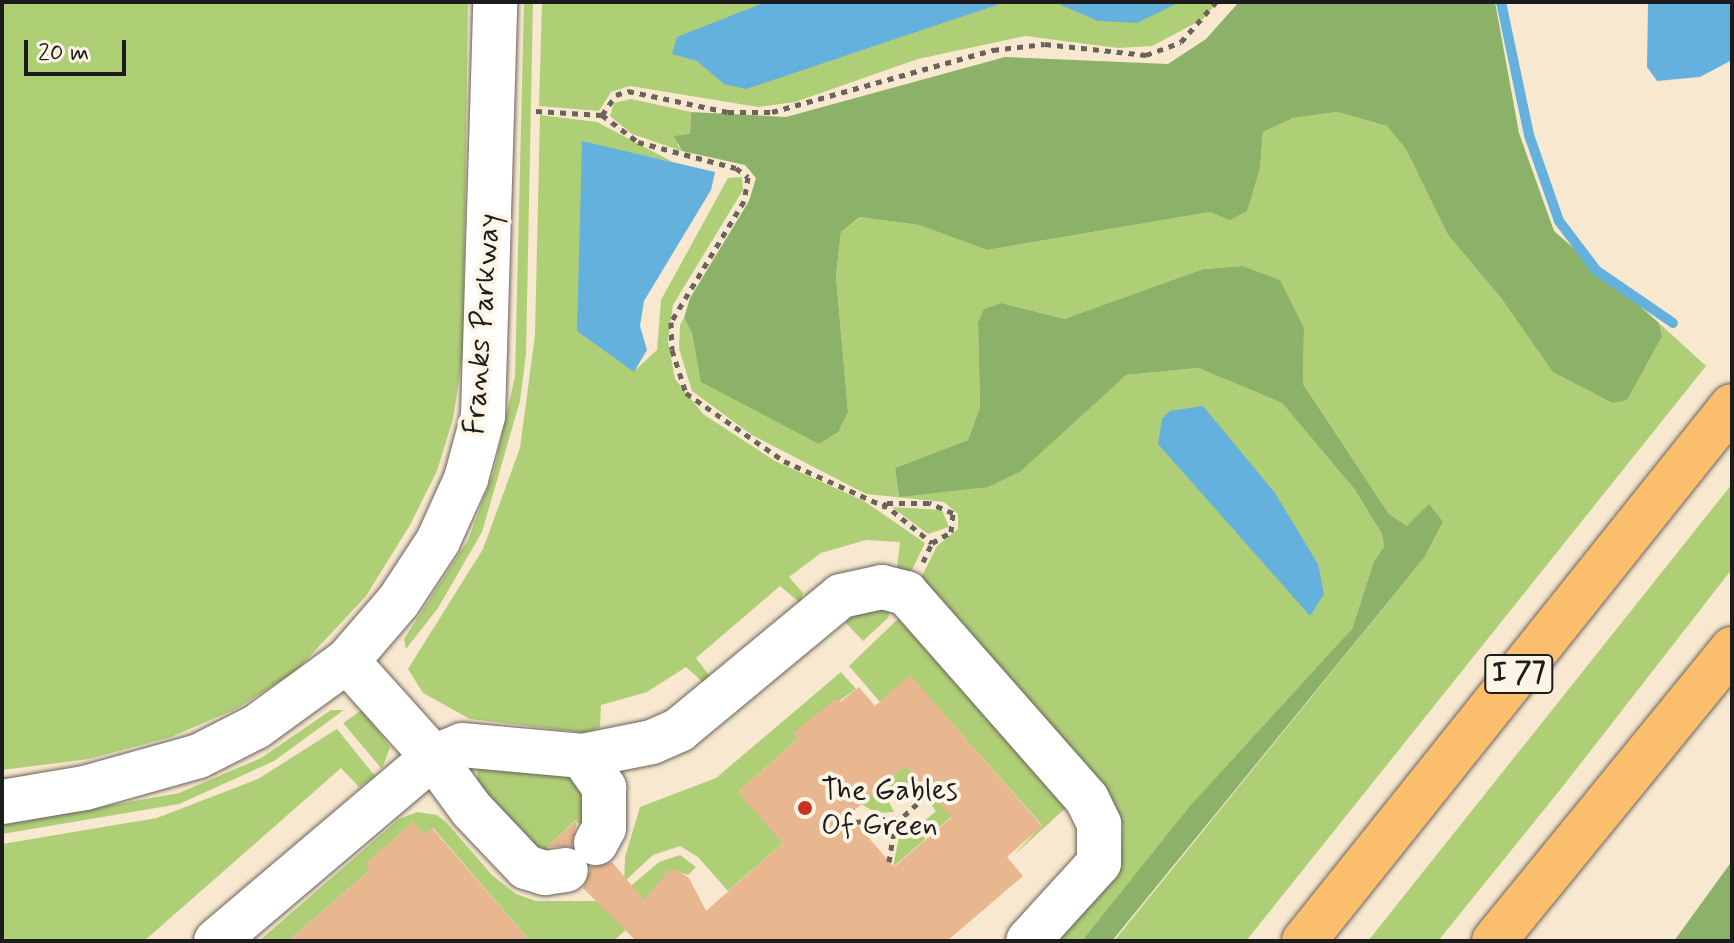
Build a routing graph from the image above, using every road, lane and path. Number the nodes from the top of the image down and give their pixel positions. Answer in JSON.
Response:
{"nodes":[{"id":1,"x":495,"y":2,"type":"edge"},
{"id":2,"x":1216,"y":2,"type":"edge"},
{"id":3,"x":536,"y":111,"type":"dead end"},
{"id":4,"x":602,"y":115,"type":"junction"},
{"id":5,"x":1732,"y":406,"type":"edge"},
{"id":6,"x":886,"y":507,"type":"junction"},
{"id":7,"x":932,"y":543,"type":"junction"},
{"id":8,"x":922,"y":563,"type":"dead end"},
{"id":9,"x":1732,"y":649,"type":"edge"},
{"id":10,"x":347,"y":661,"type":"junction"},
{"id":11,"x":582,"y":756,"type":"junction"},
{"id":12,"x":433,"y":757,"type":"junction"},
{"id":13,"x":930,"y":792,"type":"dead end"},
{"id":14,"x":2,"y":802,"type":"edge"},
{"id":15,"x":899,"y":818,"type":"junction"},
{"id":16,"x":855,"y":822,"type":"dead end"},
{"id":17,"x":889,"y":862,"type":"dead end"},
{"id":18,"x":216,"y":941,"type":"edge"},
{"id":19,"x":1028,"y":941,"type":"edge"},
{"id":20,"x":1304,"y":941,"type":"edge"},
{"id":21,"x":1494,"y":941,"type":"edge"}],
"edges":[{"from":1,"to":10,"type":"lane","name":"Franks Parkway"},
{"from":2,"to":4,"type":"path"},
{"from":3,"to":4,"type":"path"},
{"from":4,"to":6,"type":"path"},
{"from":5,"to":20,"type":"highway","number":"I 77"},
{"from":6,"to":7,"type":"path"},
{"from":6,"to":7,"type":"path"},
{"from":7,"to":8,"type":"path"},
{"from":9,"to":21,"type":"highway"},
{"from":10,"to":12,"type":"lane"},
{"from":10,"to":14,"type":"lane","name":"Franks Parkway"},
{"from":11,"to":12,"type":"lane"},
{"from":11,"to":12,"type":"lane"},
{"from":11,"to":19,"type":"lane"},
{"from":12,"to":18,"type":"lane"},
{"from":13,"to":15,"type":"path"},
{"from":15,"to":16,"type":"path"},
{"from":15,"to":17,"type":"path"}]}
